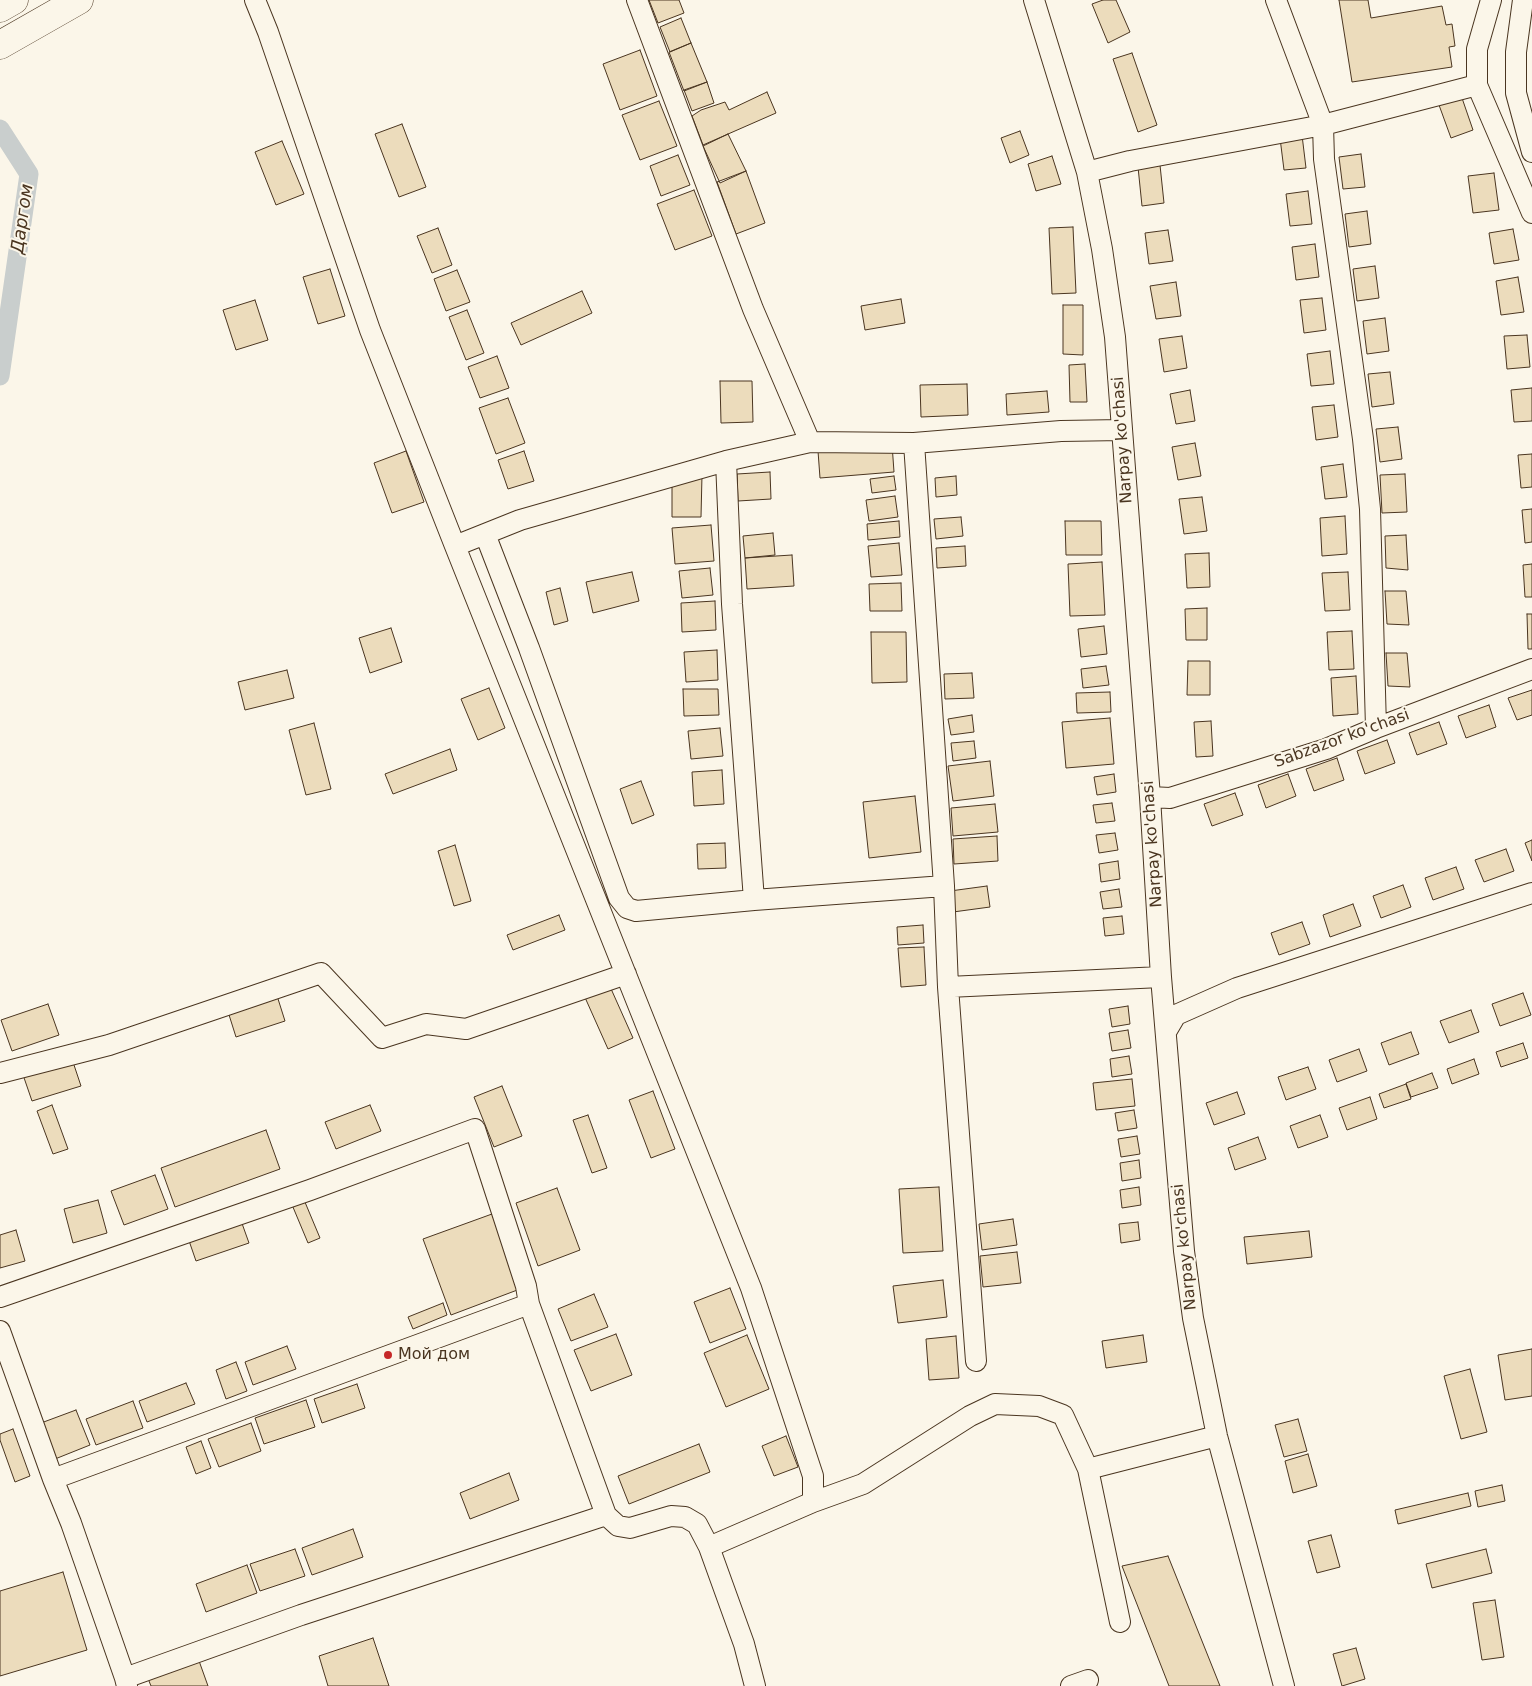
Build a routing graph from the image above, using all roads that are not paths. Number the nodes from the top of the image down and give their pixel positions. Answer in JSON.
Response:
{"nodes":[{"id":1,"x":14,"y":0,"type":"edge"},
{"id":2,"x":79,"y":0,"type":"edge"},
{"id":3,"x":255,"y":0,"type":"edge"},
{"id":4,"x":637,"y":0,"type":"edge"},
{"id":5,"x":1034,"y":0,"type":"edge"},
{"id":6,"x":1276,"y":0,"type":"edge"},
{"id":7,"x":1491,"y":0,"type":"edge"},
{"id":8,"x":1523,"y":0,"type":"edge"},
{"id":9,"x":0,"y":8,"type":"edge"},
{"id":10,"x":0,"y":44,"type":"edge"},
{"id":11,"x":1477,"y":85,"type":"junction"},
{"id":12,"x":1323,"y":125,"type":"junction"},
{"id":13,"x":1532,"y":152,"type":"edge"},
{"id":14,"x":1087,"y":172,"type":"junction"},
{"id":15,"x":1532,"y":213,"type":"edge"},
{"id":16,"x":1122,"y":430,"type":"junction"},
{"id":17,"x":810,"y":442,"type":"junction"},
{"id":18,"x":914,"y":444,"type":"junction"},
{"id":19,"x":726,"y":461,"type":"junction"},
{"id":20,"x":485,"y":534,"type":"junction"},
{"id":21,"x":454,"y":546,"type":"junction"},
{"id":22,"x":1532,"y":669,"type":"edge"},
{"id":23,"x":1376,"y":728,"type":"junction"},
{"id":24,"x":1150,"y":797,"type":"junction"},
{"id":25,"x":944,"y":886,"type":"junction"},
{"id":26,"x":1532,"y":893,"type":"edge"},
{"id":27,"x":754,"y":900,"type":"junction"},
{"id":28,"x":626,"y":974,"type":"junction"},
{"id":29,"x":1161,"y":977,"type":"junction"},
{"id":30,"x":948,"y":987,"type":"junction"},
{"id":31,"x":1166,"y":1032,"type":"junction"},
{"id":32,"x":0,"y":1072,"type":"edge"},
{"id":33,"x":0,"y":1298,"type":"edge"},
{"id":34,"x":530,"y":1304,"type":"junction"},
{"id":35,"x":0,"y":1331,"type":"edge"},
{"id":36,"x":976,"y":1361,"type":"dead end"},
{"id":37,"x":1216,"y":1436,"type":"junction"},
{"id":38,"x":1088,"y":1469,"type":"junction"},
{"id":39,"x":53,"y":1479,"type":"junction"},
{"id":40,"x":813,"y":1502,"type":"junction"},
{"id":41,"x":606,"y":1515,"type":"junction"},
{"id":42,"x":709,"y":1547,"type":"junction"},
{"id":43,"x":1120,"y":1622,"type":"dead end"},
{"id":44,"x":126,"y":1682,"type":"edge"},
{"id":45,"x":755,"y":1686,"type":"edge"},
{"id":46,"x":1284,"y":1686,"type":"edge"}],
"edges":[{"from":1,"to":9,"type":"highway"},
{"from":2,"to":10,"type":"highway"},
{"from":3,"to":21,"type":"street"},
{"from":4,"to":17,"type":"street"},
{"from":5,"to":14,"type":"street","name":"Narpay ko'chasi"},
{"from":6,"to":12,"type":"street"},
{"from":7,"to":11,"type":"street"},
{"from":8,"to":13,"type":"street"},
{"from":11,"to":12,"type":"street"},
{"from":11,"to":15,"type":"street"},
{"from":12,"to":14,"type":"street"},
{"from":12,"to":23,"type":"street"},
{"from":14,"to":16,"type":"street","name":"Narpay ko'chasi"},
{"from":16,"to":18,"type":"street"},
{"from":16,"to":24,"type":"street","name":"Narpay ko'chasi"},
{"from":17,"to":18,"type":"street"},
{"from":17,"to":19,"type":"street"},
{"from":18,"to":25,"type":"street"},
{"from":19,"to":20,"type":"street"},
{"from":19,"to":27,"type":"street"},
{"from":20,"to":21,"type":"street"},
{"from":20,"to":27,"type":"street"},
{"from":21,"to":28,"type":"street"},
{"from":22,"to":23,"type":"street","name":"Sabzazor ko'chasi"},
{"from":23,"to":24,"type":"street","name":"Sabzazor ko'chasi"},
{"from":24,"to":29,"type":"street","name":"Narpay ko'chasi"},
{"from":25,"to":27,"type":"street"},
{"from":25,"to":30,"type":"street"},
{"from":26,"to":31,"type":"street"},
{"from":28,"to":32,"type":"street"},
{"from":28,"to":40,"type":"street"},
{"from":29,"to":30,"type":"street"},
{"from":29,"to":31,"type":"street","name":"Narpay ko'chasi"},
{"from":30,"to":36,"type":"street"},
{"from":31,"to":37,"type":"street","name":"Narpay ko'chasi"},
{"from":33,"to":34,"type":"street"},
{"from":34,"to":39,"type":"street"},
{"from":34,"to":41,"type":"street"},
{"from":35,"to":39,"type":"street"},
{"from":37,"to":38,"type":"street"},
{"from":37,"to":46,"type":"street","name":"Narpay ko'chasi"},
{"from":38,"to":40,"type":"street"},
{"from":38,"to":43,"type":"street"},
{"from":39,"to":44,"type":"street"},
{"from":40,"to":42,"type":"street"},
{"from":41,"to":42,"type":"street"},
{"from":41,"to":44,"type":"street"},
{"from":42,"to":45,"type":"street"}]}
